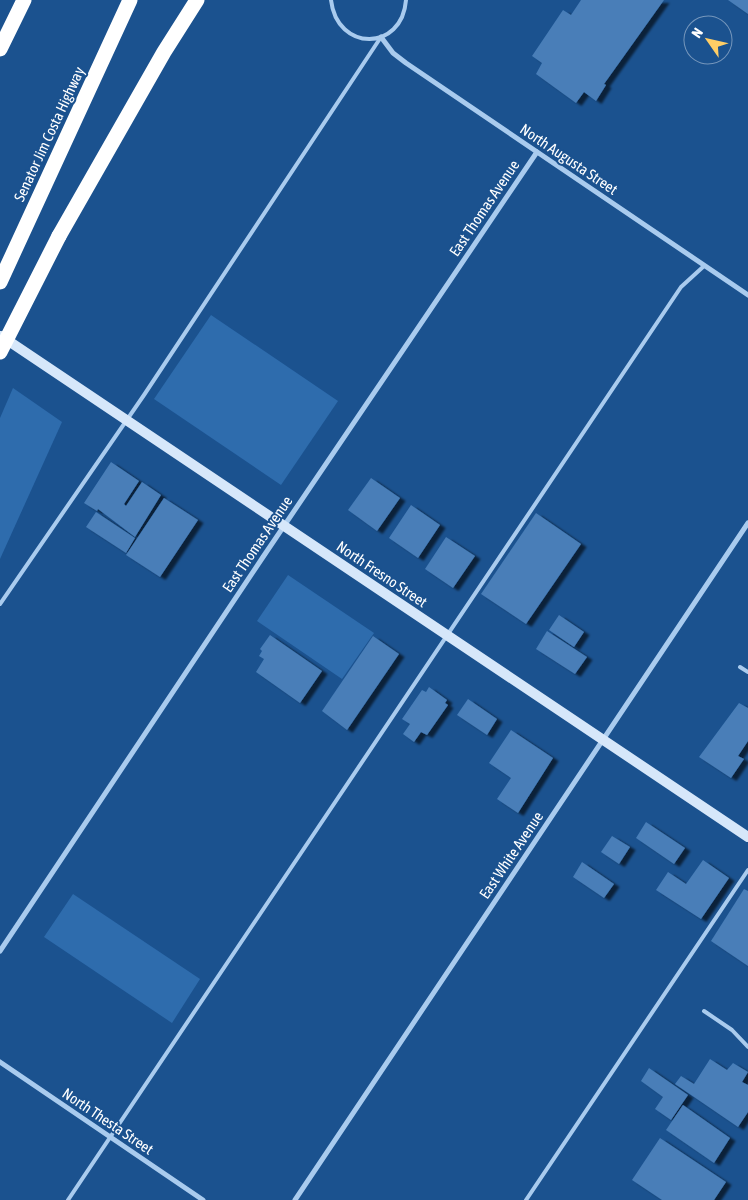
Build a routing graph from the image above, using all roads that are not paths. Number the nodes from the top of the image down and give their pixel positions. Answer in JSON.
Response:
{"nodes":[{"id":1,"x":24,"y":0,"type":"edge"},
{"id":2,"x":130,"y":0,"type":"edge"},
{"id":3,"x":197,"y":0,"type":"edge"},
{"id":4,"x":331,"y":0,"type":"edge"},
{"id":5,"x":406,"y":0,"type":"edge"},
{"id":6,"x":381,"y":37,"type":"junction"},
{"id":7,"x":0,"y":50,"type":"edge"},
{"id":8,"x":538,"y":152,"type":"junction"},
{"id":9,"x":704,"y":266,"type":"junction"},
{"id":10,"x":0,"y":282,"type":"edge"},
{"id":11,"x":748,"y":296,"type":"edge"},
{"id":12,"x":0,"y":336,"type":"edge"},
{"id":13,"x":0,"y":352,"type":"edge"},
{"id":14,"x":126,"y":420,"type":"junction"},
{"id":15,"x":748,"y":523,"type":"edge"},
{"id":16,"x":284,"y":526,"type":"junction"},
{"id":17,"x":0,"y":604,"type":"edge"},
{"id":18,"x":447,"y":635,"type":"junction"},
{"id":19,"x":740,"y":667,"type":"dead end"},
{"id":20,"x":748,"y":672,"type":"edge"},
{"id":21,"x":603,"y":740,"type":"junction"},
{"id":22,"x":748,"y":837,"type":"edge"},
{"id":23,"x":748,"y":870,"type":"edge"},
{"id":24,"x":0,"y":950,"type":"edge"},
{"id":25,"x":704,"y":1010,"type":"dead end"},
{"id":26,"x":748,"y":1047,"type":"edge"},
{"id":27,"x":0,"y":1062,"type":"edge"},
{"id":28,"x":110,"y":1137,"type":"junction"},
{"id":29,"x":68,"y":1200,"type":"edge"},
{"id":30,"x":203,"y":1200,"type":"edge"},
{"id":31,"x":295,"y":1200,"type":"edge"},
{"id":32,"x":526,"y":1200,"type":"edge"}],
"edges":[{"from":1,"to":7,"type":"highway"},
{"from":2,"to":10,"type":"highway","name":"Senator Jim Costa Highway"},
{"from":3,"to":13,"type":"highway","bridge":true},
{"from":4,"to":6,"type":"lane"},
{"from":5,"to":6,"type":"lane"},
{"from":6,"to":8,"type":"street","name":"North Augusta Street"},
{"from":6,"to":14,"type":"lane"},
{"from":8,"to":9,"type":"street","name":"North Augusta Street"},
{"from":8,"to":16,"type":"street","name":"East Thomas Avenue"},
{"from":9,"to":11,"type":"street","name":"North Augusta Street"},
{"from":9,"to":18,"type":"lane"},
{"from":12,"to":14,"type":"main road","name":"North Fresno Street"},
{"from":14,"to":16,"type":"main road","name":"North Fresno Street"},
{"from":14,"to":17,"type":"lane"},
{"from":15,"to":21,"type":"street","name":"East White Avenue"},
{"from":16,"to":18,"type":"main road","name":"North Fresno Street"},
{"from":16,"to":24,"type":"street","name":"East Thomas Avenue"},
{"from":18,"to":21,"type":"main road","name":"North Fresno Street"},
{"from":18,"to":28,"type":"lane"},
{"from":19,"to":20,"type":"lane"},
{"from":21,"to":22,"type":"main road","name":"North Fresno Street"},
{"from":21,"to":31,"type":"street","name":"East White Avenue"},
{"from":23,"to":32,"type":"lane"},
{"from":25,"to":26,"type":"lane"},
{"from":27,"to":28,"type":"street","name":"North Thesta Street"},
{"from":28,"to":29,"type":"lane"},
{"from":28,"to":30,"type":"street","name":"North Thesta Street"}]}
